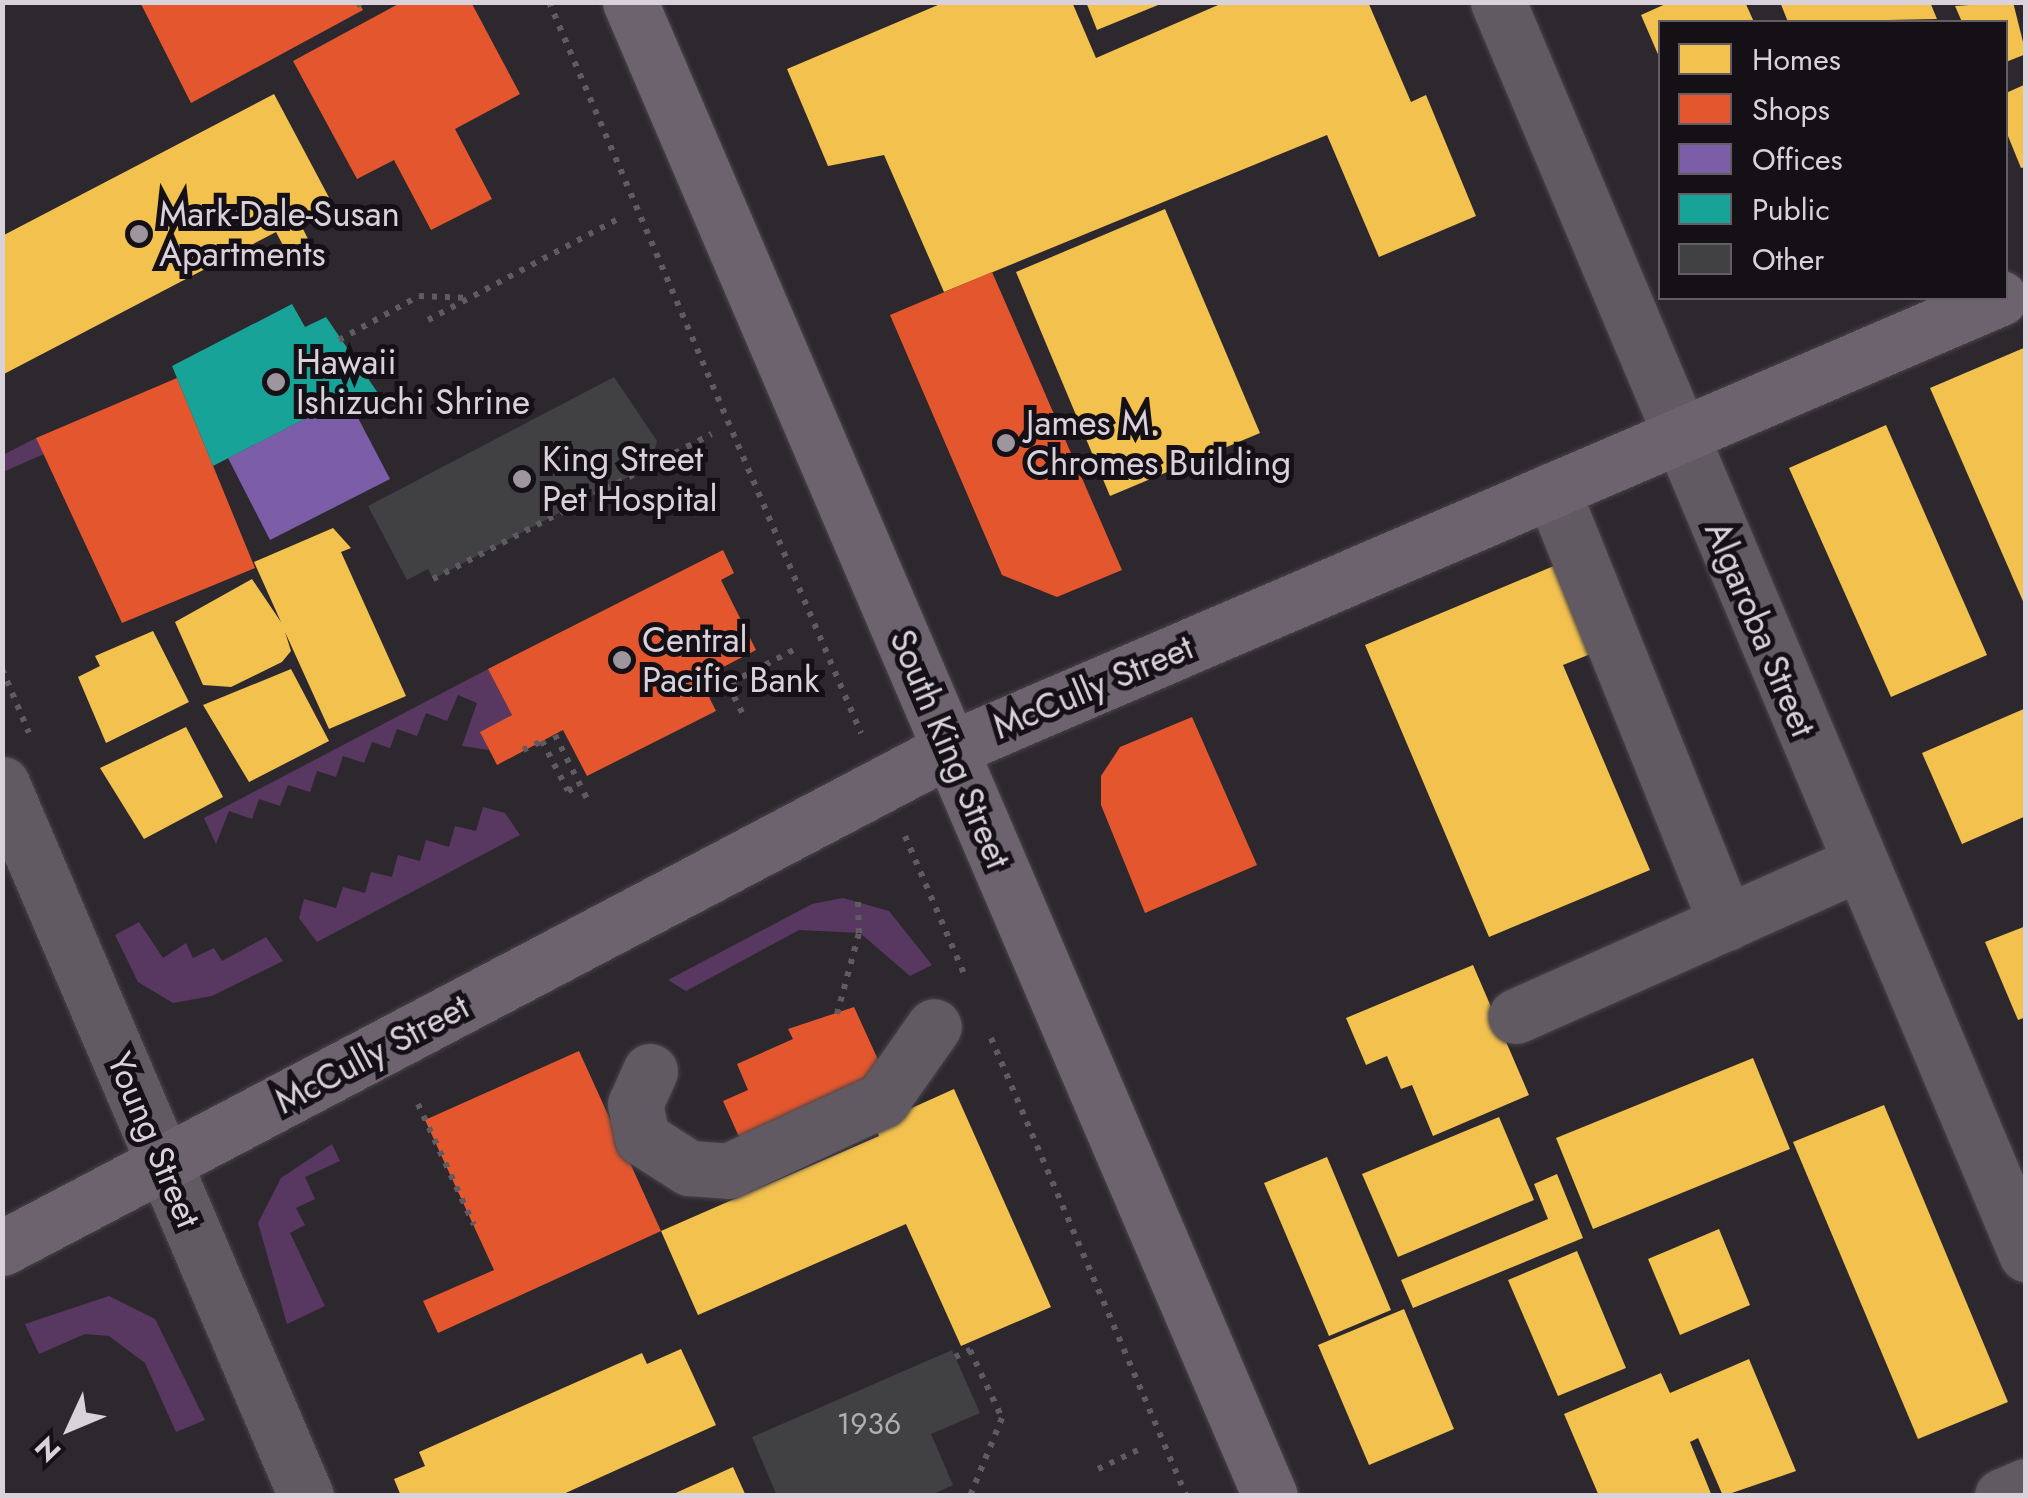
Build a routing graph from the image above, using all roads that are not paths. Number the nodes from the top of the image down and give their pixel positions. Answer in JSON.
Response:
{"nodes":[{"id":1,"x":630,"y":2,"type":"edge"},
{"id":2,"x":1498,"y":2,"type":"edge"},
{"id":3,"x":1994,"y":300,"type":"edge"},
{"id":4,"x":1680,"y":435,"type":"junction"},
{"id":5,"x":1552,"y":490,"type":"junction"},
{"id":6,"x":950,"y":748,"type":"junction"},
{"id":7,"x":2,"y":784,"type":"edge"},
{"id":8,"x":1858,"y":864,"type":"junction"},
{"id":9,"x":1726,"y":923,"type":"junction"},
{"id":10,"x":963,"y":1012,"type":"road end"},
{"id":11,"x":1516,"y":1016,"type":"dead end"},
{"id":12,"x":650,"y":1072,"type":"dead end"},
{"id":13,"x":164,"y":1164,"type":"junction"},
{"id":14,"x":2,"y":1248,"type":"edge"},
{"id":15,"x":2026,"y":1254,"type":"edge"},
{"id":16,"x":2026,"y":1486,"type":"edge"},
{"id":17,"x":306,"y":1496,"type":"edge"},
{"id":18,"x":1270,"y":1496,"type":"edge"},
{"id":19,"x":2002,"y":1496,"type":"edge"}],
"edges":[{"from":1,"to":6,"type":"main road","name":"South King Street"},
{"from":2,"to":4,"type":"street","name":"Algaroba Street"},
{"from":3,"to":4,"type":"main road","name":"McCully Street"},
{"from":4,"to":5,"type":"main road","name":"McCully Street"},
{"from":4,"to":8,"type":"street","name":"Algaroba Street"},
{"from":5,"to":6,"type":"main road","name":"McCully Street"},
{"from":5,"to":9,"type":"street"},
{"from":6,"to":13,"type":"main road","name":"McCully Street"},
{"from":6,"to":18,"type":"main road","name":"South King Street"},
{"from":7,"to":13,"type":"street","name":"Young Street"},
{"from":8,"to":9,"type":"street"},
{"from":8,"to":15,"type":"street","name":"Algaroba Street"},
{"from":9,"to":11,"type":"street"},
{"from":10,"to":12,"type":"street"},
{"from":13,"to":14,"type":"main road","name":"McCully Street"},
{"from":13,"to":17,"type":"street","name":"Young Street"},
{"from":16,"to":19,"type":"street"}]}
